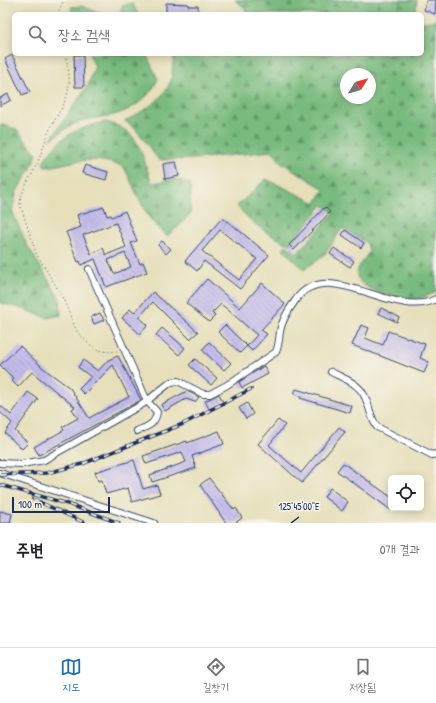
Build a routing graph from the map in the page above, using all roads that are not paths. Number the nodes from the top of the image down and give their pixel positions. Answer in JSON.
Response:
{"nodes":[{"id":1,"x":89,"y":269,"type":"dead end"},
{"id":2,"x":436,"y":299,"type":"edge"},
{"id":3,"x":331,"y":372,"type":"dead end"},
{"id":4,"x":147,"y":401,"type":"junction"},
{"id":5,"x":137,"y":431,"type":"dead end"},
{"id":6,"x":436,"y":454,"type":"edge"},
{"id":7,"x":0,"y":462,"type":"edge"},
{"id":8,"x":0,"y":473,"type":"edge"},
{"id":9,"x":154,"y":523,"type":"edge"}],
"edges":[{"from":1,"to":4,"type":"street"},
{"from":2,"to":4,"type":"street"},
{"from":3,"to":6,"type":"street"},
{"from":4,"to":5,"type":"street"},
{"from":4,"to":7,"type":"street"},
{"from":8,"to":9,"type":"street"}]}
